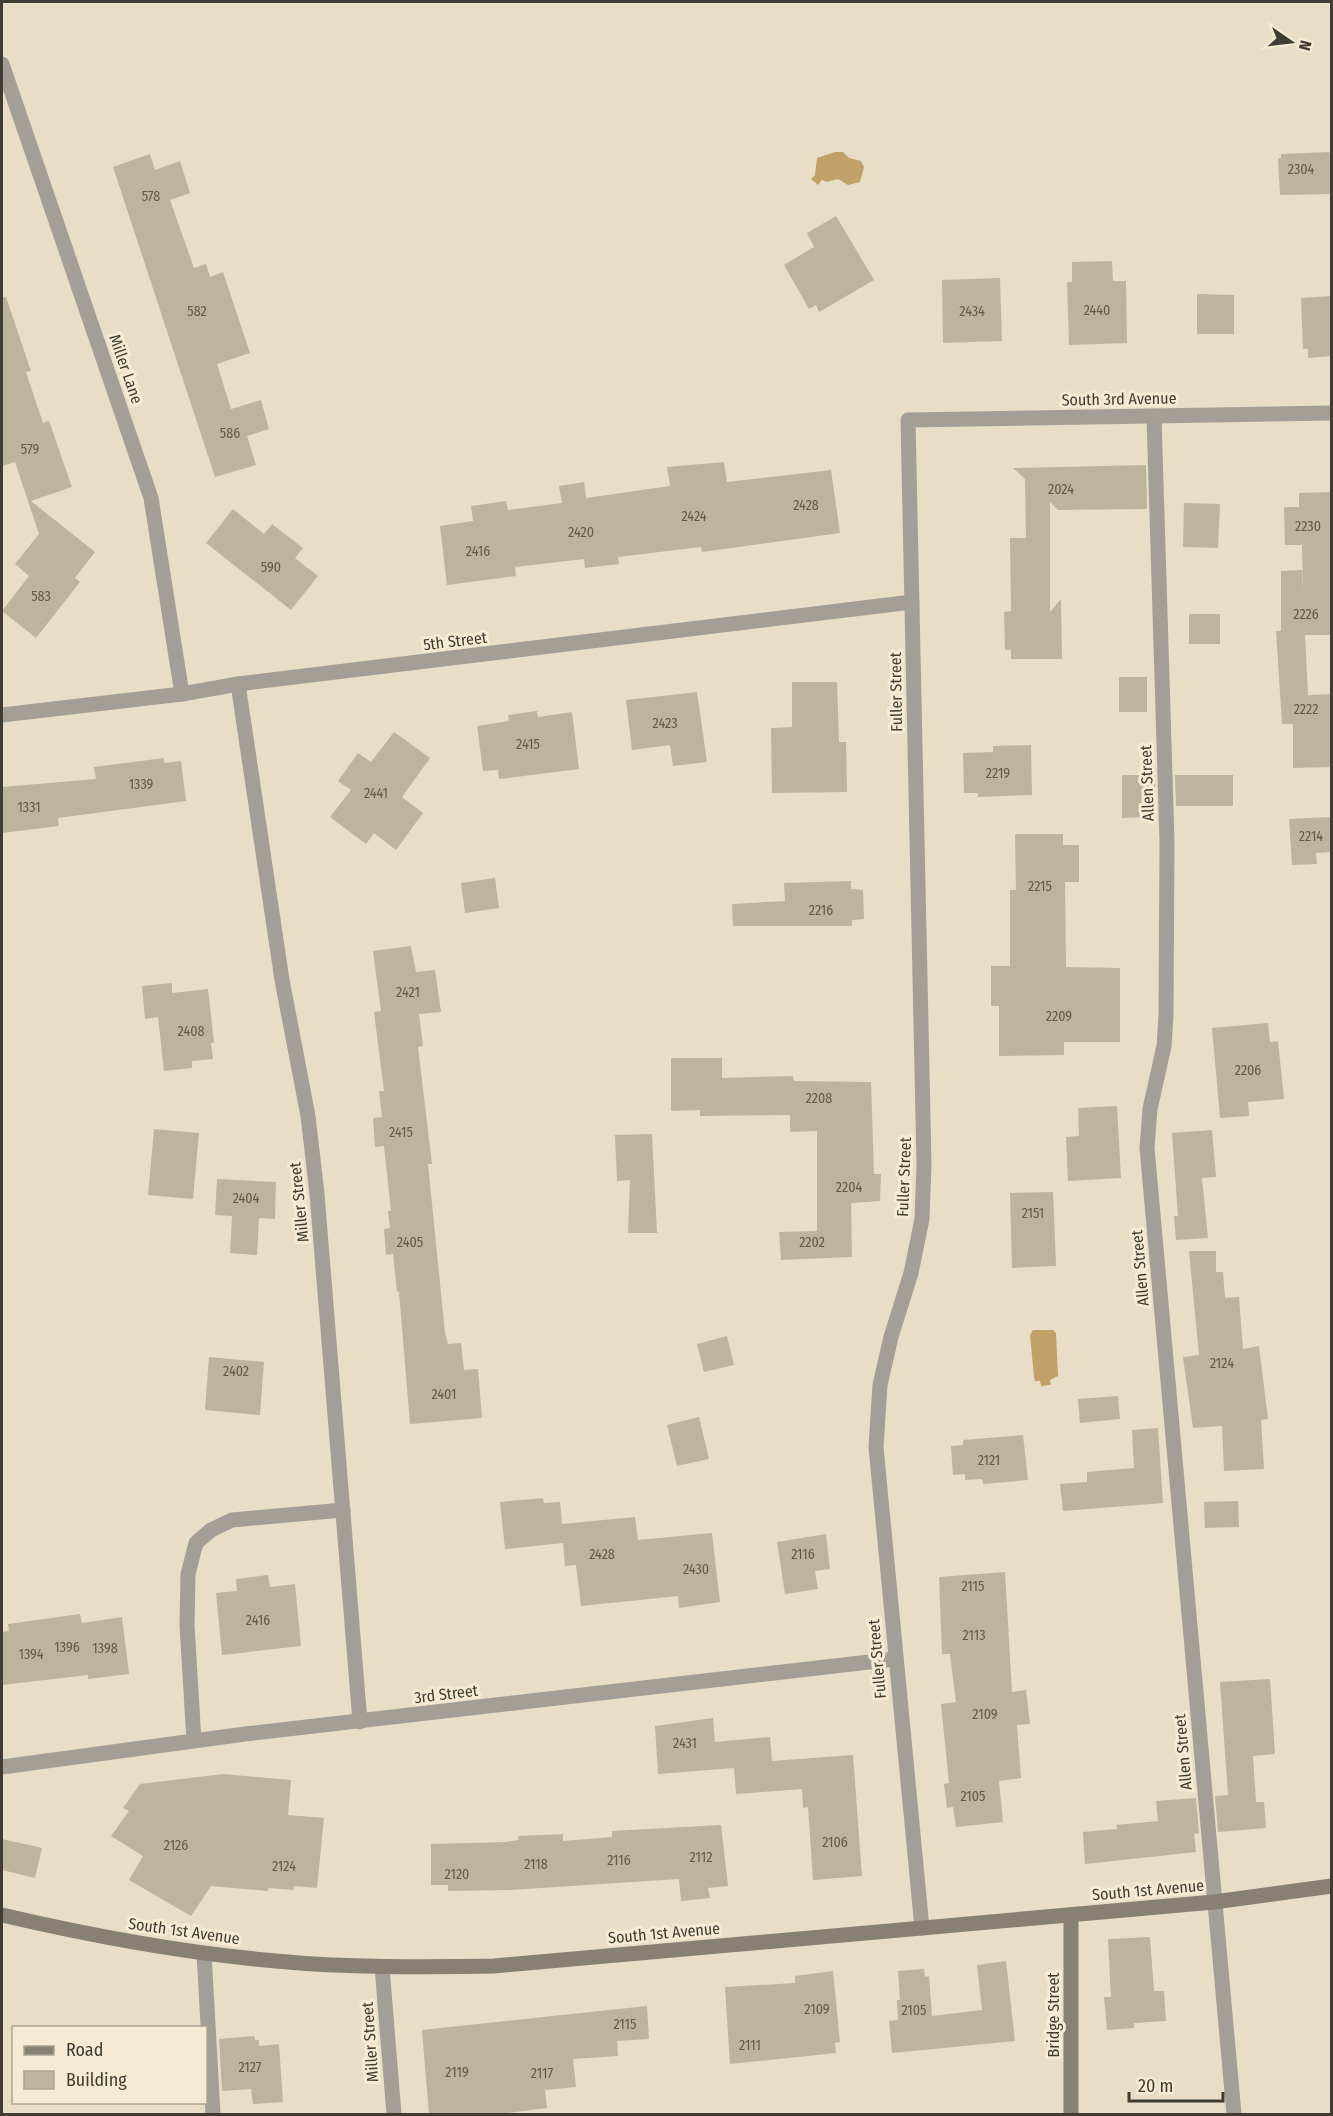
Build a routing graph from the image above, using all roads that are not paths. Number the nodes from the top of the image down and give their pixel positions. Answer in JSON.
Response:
{"nodes":[{"id":1,"x":2,"y":64,"type":"edge"},
{"id":2,"x":1332,"y":414,"type":"edge"},
{"id":3,"x":1154,"y":417,"type":"junction"},
{"id":4,"x":908,"y":420,"type":"joint"},
{"id":5,"x":912,"y":602,"type":"junction"},
{"id":6,"x":238,"y":684,"type":"junction"},
{"id":7,"x":182,"y":694,"type":"junction"},
{"id":8,"x":2,"y":715,"type":"edge"},
{"id":9,"x":343,"y":1510,"type":"junction"},
{"id":10,"x":895,"y":1659,"type":"junction"},
{"id":11,"x":360,"y":1722,"type":"junction"},
{"id":12,"x":194,"y":1741,"type":"junction"},
{"id":13,"x":2,"y":1767,"type":"edge"},
{"id":14,"x":1332,"y":1886,"type":"edge"},
{"id":15,"x":1214,"y":1902,"type":"junction"},
{"id":16,"x":2,"y":1915,"type":"edge"},
{"id":17,"x":1071,"y":1915,"type":"junction"},
{"id":18,"x":922,"y":1928,"type":"junction"},
{"id":19,"x":204,"y":1953,"type":"junction"},
{"id":20,"x":382,"y":1967,"type":"junction"},
{"id":21,"x":213,"y":2115,"type":"edge"},
{"id":22,"x":394,"y":2115,"type":"edge"},
{"id":23,"x":1071,"y":2115,"type":"edge"},
{"id":24,"x":1234,"y":2115,"type":"edge"}],
"edges":[{"from":1,"to":7,"type":"street","name":"Miller Lane"},
{"from":2,"to":3,"type":"street","name":"South 3rd Avenue"},
{"from":3,"to":4,"type":"street","name":"South 3rd Avenue"},
{"from":3,"to":15,"type":"street","name":"Allen Street"},
{"from":4,"to":5,"type":"street","name":"Fuller Street"},
{"from":5,"to":6,"type":"street","name":"5th Street"},
{"from":5,"to":10,"type":"street","name":"Fuller Street"},
{"from":6,"to":7,"type":"street","name":"5th Street"},
{"from":6,"to":9,"type":"street","name":"Miller Street"},
{"from":7,"to":8,"type":"street","name":"5th Street"},
{"from":9,"to":11,"type":"street","name":"Miller Street"},
{"from":9,"to":12,"type":"street"},
{"from":10,"to":11,"type":"street","name":"3rd Street"},
{"from":10,"to":18,"type":"street","name":"Fuller Street"},
{"from":11,"to":12,"type":"street","name":"3rd Street"},
{"from":12,"to":13,"type":"street","name":"3rd Street"},
{"from":14,"to":15,"type":"main road","name":"South 1st Avenue"},
{"from":15,"to":17,"type":"main road","name":"South 1st Avenue"},
{"from":15,"to":24,"type":"street","name":"Allen Street"},
{"from":16,"to":19,"type":"main road","name":"South 1st Avenue"},
{"from":17,"to":18,"type":"main road","name":"South 1st Avenue"},
{"from":17,"to":23,"type":"main road","name":"Bridge Street"},
{"from":18,"to":20,"type":"main road","name":"South 1st Avenue"},
{"from":19,"to":20,"type":"main road","name":"South 1st Avenue"},
{"from":19,"to":21,"type":"street"},
{"from":20,"to":22,"type":"street","name":"Miller Street"}]}
